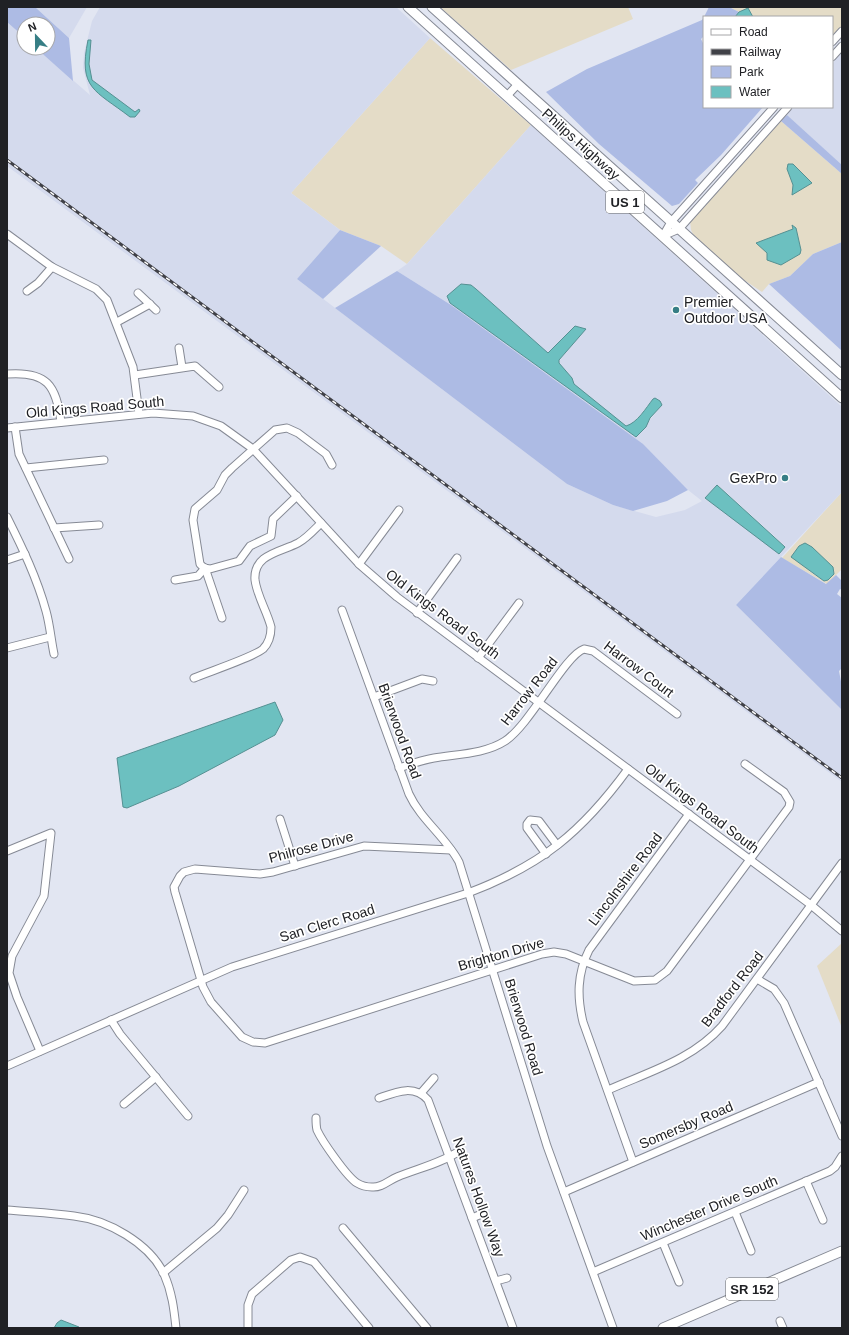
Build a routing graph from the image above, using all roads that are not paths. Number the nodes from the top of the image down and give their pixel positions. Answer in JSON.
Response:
{"nodes":[{"id":1,"x":408,"y":7,"type":"edge"},
{"id":2,"x":428,"y":7,"type":"edge"},
{"id":3,"x":432,"y":7,"type":"edge"},
{"id":4,"x":419,"y":17,"type":"junction"},
{"id":5,"x":842,"y":31,"type":"edge"},
{"id":6,"x":833,"y":41,"type":"edge"},
{"id":7,"x":842,"y":46,"type":"edge"},
{"id":8,"x":833,"y":56,"type":"edge"},
{"id":9,"x":518,"y":84,"type":"junction"},
{"id":10,"x":507,"y":96,"type":"junction"},
{"id":11,"x":773,"y":108,"type":"edge"},
{"id":12,"x":787,"y":108,"type":"edge"},
{"id":13,"x":671,"y":222,"type":"junction"},
{"id":14,"x":679,"y":229,"type":"junction"},
{"id":15,"x":7,"y":234,"type":"edge"},
{"id":16,"x":663,"y":236,"type":"junction"},
{"id":17,"x":52,"y":266,"type":"junction"},
{"id":18,"x":27,"y":291,"type":"dead end"},
{"id":19,"x":138,"y":293,"type":"dead end"},
{"id":20,"x":753,"y":296,"type":"junction"},
{"id":21,"x":150,"y":304,"type":"junction"},
{"id":22,"x":742,"y":308,"type":"junction"},
{"id":23,"x":156,"y":310,"type":"dead end"},
{"id":24,"x":117,"y":322,"type":"junction"},
{"id":25,"x":179,"y":348,"type":"dead end"},
{"id":26,"x":182,"y":367,"type":"junction"},
{"id":27,"x":7,"y":374,"type":"edge"},
{"id":28,"x":134,"y":375,"type":"junction"},
{"id":29,"x":842,"y":375,"type":"edge"},
{"id":30,"x":219,"y":387,"type":"dead end"},
{"id":31,"x":842,"y":398,"type":"edge"},
{"id":32,"x":139,"y":414,"type":"junction"},
{"id":33,"x":61,"y":422,"type":"junction"},
{"id":34,"x":15,"y":427,"type":"junction"},
{"id":35,"x":7,"y":428,"type":"edge"},
{"id":36,"x":253,"y":449,"type":"junction"},
{"id":37,"x":104,"y":460,"type":"dead end"},
{"id":38,"x":332,"y":465,"type":"dead end"},
{"id":39,"x":26,"y":468,"type":"junction"},
{"id":40,"x":297,"y":496,"type":"junction"},
{"id":41,"x":399,"y":510,"type":"dead end"},
{"id":42,"x":7,"y":517,"type":"edge"},
{"id":43,"x":321,"y":522,"type":"junction"},
{"id":44,"x":99,"y":525,"type":"dead end"},
{"id":45,"x":54,"y":528,"type":"junction"},
{"id":46,"x":25,"y":554,"type":"junction"},
{"id":47,"x":457,"y":558,"type":"dead end"},
{"id":48,"x":69,"y":559,"type":"dead end"},
{"id":49,"x":7,"y":560,"type":"edge"},
{"id":50,"x":359,"y":564,"type":"junction"},
{"id":51,"x":205,"y":568,"type":"junction"},
{"id":52,"x":175,"y":580,"type":"dead end"},
{"id":53,"x":519,"y":603,"type":"dead end"},
{"id":54,"x":342,"y":610,"type":"dead end"},
{"id":55,"x":417,"y":613,"type":"junction"},
{"id":56,"x":222,"y":618,"type":"dead end"},
{"id":57,"x":50,"y":637,"type":"junction"},
{"id":58,"x":7,"y":648,"type":"edge"},
{"id":59,"x":584,"y":650,"type":"joint"},
{"id":60,"x":54,"y":654,"type":"dead end"},
{"id":61,"x":478,"y":658,"type":"junction"},
{"id":62,"x":194,"y":678,"type":"dead end"},
{"id":63,"x":432,"y":681,"type":"dead end"},
{"id":64,"x":374,"y":696,"type":"junction"},
{"id":65,"x":539,"y":703,"type":"junction"},
{"id":66,"x":677,"y":714,"type":"dead end"},
{"id":67,"x":745,"y":764,"type":"dead end"},
{"id":68,"x":399,"y":768,"type":"junction"},
{"id":69,"x":628,"y":769,"type":"junction"},
{"id":70,"x":689,"y":814,"type":"junction"},
{"id":71,"x":280,"y":818,"type":"dead end"},
{"id":72,"x":557,"y":845,"type":"junction"},
{"id":73,"x":452,"y":850,"type":"junction"},
{"id":74,"x":7,"y":851,"type":"edge"},
{"id":75,"x":546,"y":854,"type":"junction"},
{"id":76,"x":750,"y":859,"type":"junction"},
{"id":77,"x":842,"y":863,"type":"edge"},
{"id":78,"x":295,"y":866,"type":"junction"},
{"id":79,"x":180,"y":876,"type":"joint"},
{"id":80,"x":468,"y":893,"type":"junction"},
{"id":81,"x":812,"y":905,"type":"junction"},
{"id":82,"x":842,"y":930,"type":"edge"},
{"id":83,"x":10,"y":955,"type":"edge"},
{"id":84,"x":583,"y":961,"type":"junction"},
{"id":85,"x":492,"y":969,"type":"junction"},
{"id":86,"x":201,"y":979,"type":"junction"},
{"id":87,"x":757,"y":979,"type":"junction"},
{"id":88,"x":111,"y":1020,"type":"junction"},
{"id":89,"x":40,"y":1051,"type":"junction"},
{"id":90,"x":7,"y":1066,"type":"edge"},
{"id":91,"x":156,"y":1078,"type":"junction"},
{"id":92,"x":434,"y":1078,"type":"dead end"},
{"id":93,"x":819,"y":1082,"type":"junction"},
{"id":94,"x":608,"y":1090,"type":"junction"},
{"id":95,"x":421,"y":1093,"type":"junction"},
{"id":96,"x":379,"y":1098,"type":"dead end"},
{"id":97,"x":124,"y":1104,"type":"dead end"},
{"id":98,"x":188,"y":1116,"type":"dead end"},
{"id":99,"x":316,"y":1118,"type":"dead end"},
{"id":100,"x":842,"y":1136,"type":"edge"},
{"id":101,"x":461,"y":1150,"type":"dead end"},
{"id":102,"x":842,"y":1156,"type":"edge"},
{"id":103,"x":450,"y":1158,"type":"junction"},
{"id":104,"x":634,"y":1162,"type":"junction"},
{"id":105,"x":806,"y":1181,"type":"junction"},
{"id":106,"x":244,"y":1190,"type":"dead end"},
{"id":107,"x":564,"y":1192,"type":"junction"},
{"id":108,"x":7,"y":1210,"type":"edge"},
{"id":109,"x":734,"y":1212,"type":"junction"},
{"id":110,"x":484,"y":1213,"type":"dead end"},
{"id":111,"x":472,"y":1218,"type":"junction"},
{"id":112,"x":823,"y":1220,"type":"dead end"},
{"id":113,"x":343,"y":1228,"type":"dead end"},
{"id":114,"x":662,"y":1243,"type":"junction"},
{"id":115,"x":752,"y":1251,"type":"dead end"},
{"id":116,"x":842,"y":1251,"type":"edge"},
{"id":117,"x":593,"y":1272,"type":"junction"},
{"id":118,"x":164,"y":1273,"type":"junction"},
{"id":119,"x":507,"y":1278,"type":"dead end"},
{"id":120,"x":496,"y":1281,"type":"junction"},
{"id":121,"x":679,"y":1282,"type":"dead end"},
{"id":122,"x":780,"y":1321,"type":"dead end"},
{"id":123,"x":176,"y":1328,"type":"edge"},
{"id":124,"x":248,"y":1328,"type":"edge"},
{"id":125,"x":369,"y":1328,"type":"edge"},
{"id":126,"x":427,"y":1328,"type":"edge"},
{"id":127,"x":513,"y":1328,"type":"edge"},
{"id":128,"x":613,"y":1328,"type":"edge"},
{"id":129,"x":663,"y":1328,"type":"edge"},
{"id":130,"x":783,"y":1328,"type":"edge"}],
"edges":[{"from":1,"to":4,"type":"main road","name":"Philips Highway","number":"US 1"},
{"from":2,"to":4,"type":"main road"},
{"from":3,"to":9,"type":"main road","name":"Philips Highway","number":"US 1"},
{"from":4,"to":10,"type":"main road","name":"Philips Highway","number":"US 1"},
{"from":5,"to":6,"type":"street"},
{"from":7,"to":8,"type":"street"},
{"from":9,"to":10,"type":"street"},
{"from":9,"to":13,"type":"main road","name":"Philips Highway","number":"US 1"},
{"from":10,"to":16,"type":"main road","name":"Philips Highway","number":"US 1"},
{"from":11,"to":13,"type":"street"},
{"from":12,"to":14,"type":"street"},
{"from":13,"to":14,"type":"main road","name":"Philips Highway","number":"US 1"},
{"from":13,"to":16,"type":"street"},
{"from":14,"to":16,"type":"street"},
{"from":14,"to":20,"type":"main road","name":"Philips Highway","number":"US 1"},
{"from":15,"to":17,"type":"street"},
{"from":16,"to":22,"type":"main road","name":"Philips Highway","number":"US 1"},
{"from":17,"to":18,"type":"street"},
{"from":17,"to":24,"type":"street"},
{"from":19,"to":21,"type":"street"},
{"from":20,"to":22,"type":"main road"},
{"from":20,"to":29,"type":"main road","name":"Philips Highway","number":"US 1"},
{"from":21,"to":23,"type":"street"},
{"from":21,"to":24,"type":"street"},
{"from":22,"to":31,"type":"main road","name":"Philips Highway","number":"US 1"},
{"from":24,"to":28,"type":"street"},
{"from":25,"to":26,"type":"street"},
{"from":26,"to":28,"type":"street"},
{"from":26,"to":30,"type":"street"},
{"from":27,"to":33,"type":"street"},
{"from":28,"to":32,"type":"street"},
{"from":32,"to":33,"type":"street","name":"Old Kings Road South"},
{"from":32,"to":36,"type":"street","name":"Old Kings Road South"},
{"from":33,"to":34,"type":"street","name":"Old Kings Road South"},
{"from":34,"to":35,"type":"street","name":"Old Kings Road South"},
{"from":34,"to":39,"type":"street"},
{"from":36,"to":38,"type":"street"},
{"from":36,"to":40,"type":"street","name":"Old Kings Road South"},
{"from":36,"to":51,"type":"street"},
{"from":37,"to":39,"type":"street"},
{"from":39,"to":45,"type":"street"},
{"from":40,"to":43,"type":"street","name":"Old Kings Road South"},
{"from":40,"to":51,"type":"street"},
{"from":41,"to":50,"type":"street"},
{"from":42,"to":46,"type":"street"},
{"from":43,"to":50,"type":"street","name":"Old Kings Road South"},
{"from":43,"to":62,"type":"street"},
{"from":44,"to":45,"type":"street"},
{"from":45,"to":48,"type":"street"},
{"from":46,"to":49,"type":"street"},
{"from":46,"to":57,"type":"street"},
{"from":47,"to":55,"type":"street"},
{"from":50,"to":55,"type":"street","name":"Old Kings Road South"},
{"from":51,"to":52,"type":"street"},
{"from":51,"to":56,"type":"street"},
{"from":53,"to":61,"type":"street"},
{"from":54,"to":64,"type":"street","name":"Brierwood Road"},
{"from":55,"to":61,"type":"street","name":"Old Kings Road South"},
{"from":57,"to":58,"type":"street"},
{"from":57,"to":60,"type":"street"},
{"from":59,"to":65,"type":"street","name":"Harrow Road"},
{"from":59,"to":66,"type":"street","name":"Harrow Court"},
{"from":61,"to":65,"type":"street","name":"Old Kings Road South"},
{"from":63,"to":64,"type":"street"},
{"from":64,"to":68,"type":"street","name":"Brierwood Road"},
{"from":65,"to":68,"type":"street","name":"Harrow Road"},
{"from":65,"to":69,"type":"street","name":"Old Kings Road South"},
{"from":67,"to":76,"type":"street","name":"Brighton Drive"},
{"from":68,"to":73,"type":"street","name":"Brierwood Road"},
{"from":69,"to":70,"type":"street","name":"Old Kings Road South"},
{"from":69,"to":72,"type":"street","name":"San Clerc Road"},
{"from":70,"to":76,"type":"street","name":"Old Kings Road South"},
{"from":70,"to":84,"type":"street","name":"Lincolnshire Road"},
{"from":71,"to":78,"type":"street"},
{"from":72,"to":75,"type":"street","name":"San Clerc Road"},
{"from":72,"to":75,"type":"street"},
{"from":73,"to":78,"type":"street","name":"Philrose Drive"},
{"from":73,"to":80,"type":"street","name":"Brierwood Road"},
{"from":74,"to":83,"type":"street"},
{"from":75,"to":80,"type":"street","name":"San Clerc Road"},
{"from":76,"to":81,"type":"street","name":"Old Kings Road South"},
{"from":76,"to":84,"type":"street","name":"Brighton Drive"},
{"from":77,"to":81,"type":"street","name":"Bradford Road"},
{"from":78,"to":79,"type":"street","name":"Philrose Drive"},
{"from":79,"to":86,"type":"street","name":"Brighton Drive"},
{"from":80,"to":85,"type":"street","name":"Brierwood Road"},
{"from":80,"to":86,"type":"street","name":"San Clerc Road"},
{"from":81,"to":82,"type":"street","name":"Old Kings Road South"},
{"from":81,"to":87,"type":"street","name":"Bradford Road"},
{"from":83,"to":89,"type":"street"},
{"from":84,"to":85,"type":"street","name":"Brighton Drive"},
{"from":84,"to":94,"type":"street"},
{"from":85,"to":86,"type":"street","name":"Brighton Drive"},
{"from":85,"to":107,"type":"street","name":"Brierwood Road"},
{"from":86,"to":88,"type":"street","name":"San Clerc Road"},
{"from":87,"to":93,"type":"street"},
{"from":87,"to":94,"type":"street","name":"Bradford Road"},
{"from":88,"to":89,"type":"street","name":"San Clerc Road"},
{"from":88,"to":91,"type":"street"},
{"from":89,"to":90,"type":"street","name":"San Clerc Road"},
{"from":91,"to":97,"type":"street"},
{"from":91,"to":98,"type":"street"},
{"from":92,"to":95,"type":"street"},
{"from":93,"to":100,"type":"street"},
{"from":93,"to":104,"type":"street","name":"Somersby Road"},
{"from":94,"to":104,"type":"street"},
{"from":95,"to":96,"type":"street"},
{"from":95,"to":103,"type":"street","name":"Natures Hollow Way"},
{"from":99,"to":103,"type":"street"},
{"from":101,"to":103,"type":"street"},
{"from":102,"to":105,"type":"street","name":"Winchester Drive South"},
{"from":103,"to":111,"type":"street","name":"Natures Hollow Way"},
{"from":104,"to":107,"type":"street","name":"Somersby Road"},
{"from":105,"to":109,"type":"street","name":"Winchester Drive South"},
{"from":105,"to":112,"type":"street"},
{"from":106,"to":118,"type":"street"},
{"from":107,"to":117,"type":"street","name":"Brierwood Road"},
{"from":108,"to":118,"type":"street"},
{"from":109,"to":114,"type":"street","name":"Winchester Drive South"},
{"from":109,"to":115,"type":"street"},
{"from":110,"to":111,"type":"street"},
{"from":111,"to":120,"type":"street","name":"Natures Hollow Way"},
{"from":113,"to":126,"type":"street"},
{"from":114,"to":117,"type":"street","name":"Winchester Drive South"},
{"from":114,"to":121,"type":"street"},
{"from":116,"to":129,"type":"main road","number":"SR 152"},
{"from":117,"to":128,"type":"street","name":"Brierwood Road"},
{"from":118,"to":123,"type":"street"},
{"from":119,"to":120,"type":"street"},
{"from":120,"to":127,"type":"street","name":"Natures Hollow Way"},
{"from":122,"to":130,"type":"street"},
{"from":124,"to":125,"type":"street"}]}
